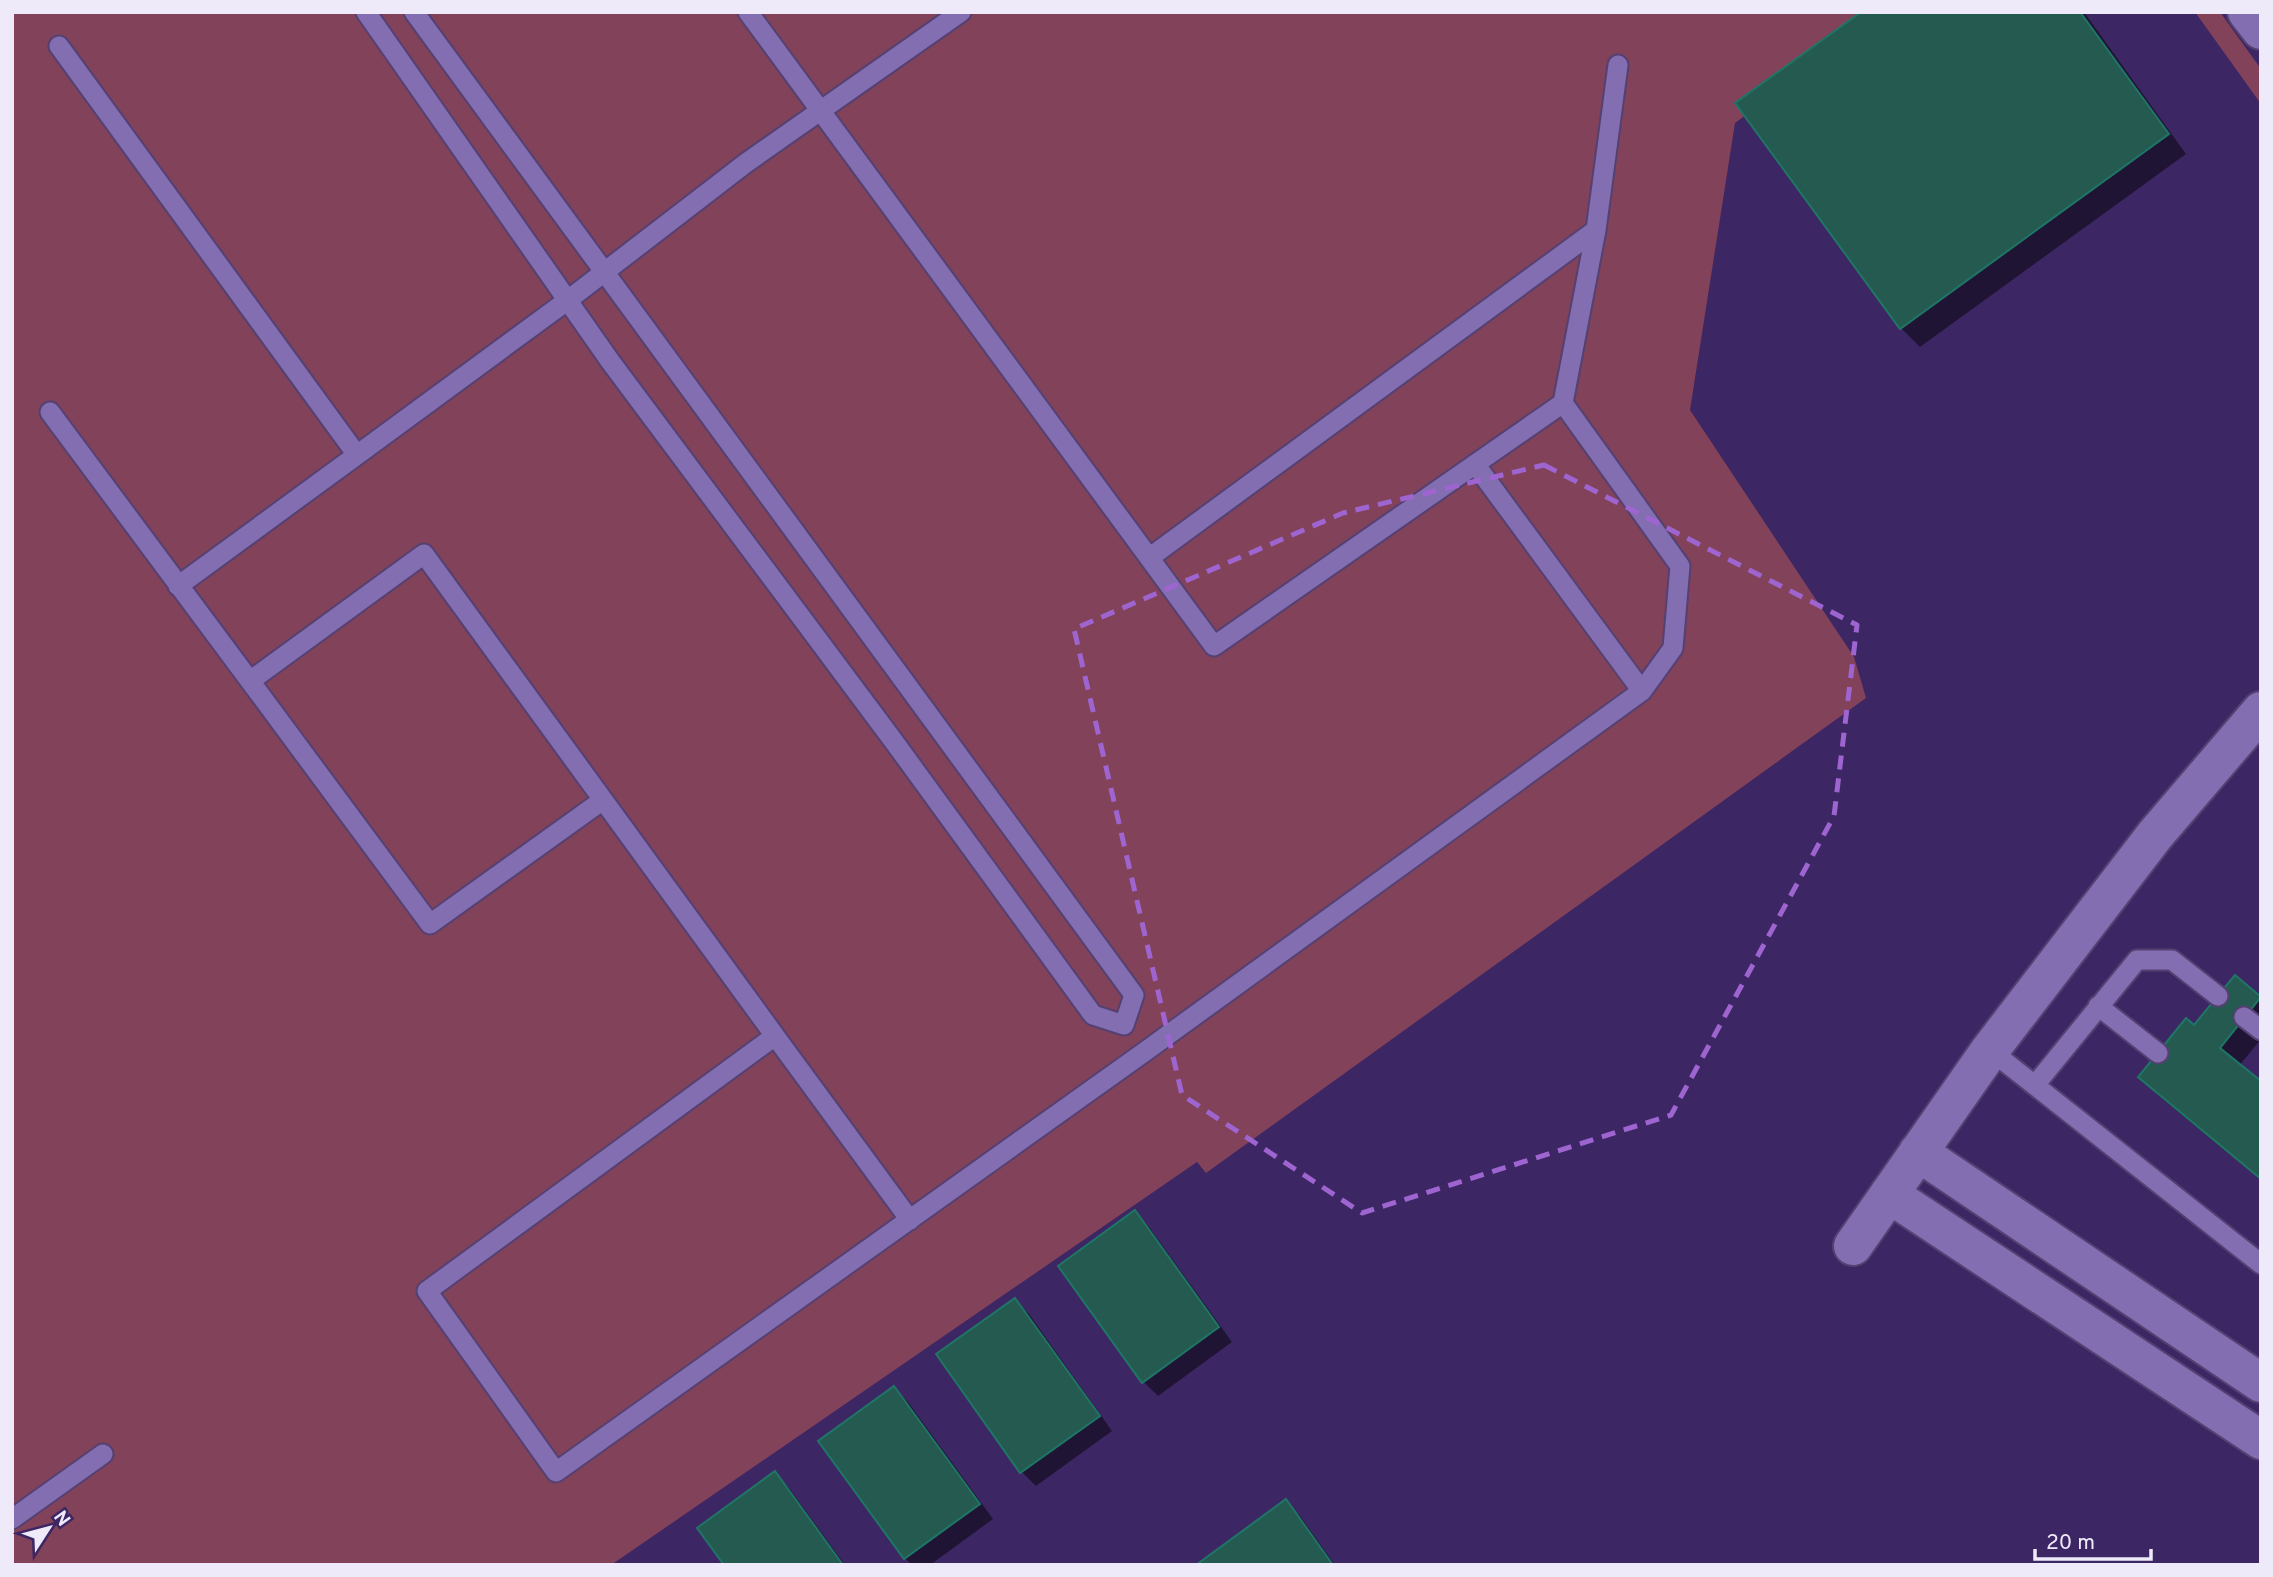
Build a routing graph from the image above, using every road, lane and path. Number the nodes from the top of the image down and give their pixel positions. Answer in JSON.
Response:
{"nodes":[{"id":1,"x":366,"y":12,"type":"edge"},
{"id":2,"x":414,"y":12,"type":"edge"},
{"id":3,"x":748,"y":12,"type":"edge"},
{"id":4,"x":961,"y":12,"type":"edge"},
{"id":5,"x":2248,"y":12,"type":"edge"},
{"id":6,"x":2261,"y":30,"type":"edge"},
{"id":7,"x":59,"y":46,"type":"dead end"},
{"id":8,"x":1618,"y":65,"type":"dead end"},
{"id":9,"x":820,"y":111,"type":"junction"},
{"id":10,"x":1596,"y":230,"type":"junction"},
{"id":11,"x":604,"y":272,"type":"junction"},
{"id":12,"x":568,"y":300,"type":"junction"},
{"id":13,"x":1563,"y":403,"type":"junction"},
{"id":14,"x":50,"y":412,"type":"dead end"},
{"id":15,"x":357,"y":455,"type":"junction"},
{"id":16,"x":1475,"y":464,"type":"junction"},
{"id":17,"x":1149,"y":558,"type":"junction"},
{"id":18,"x":178,"y":586,"type":"junction"},
{"id":19,"x":250,"y":681,"type":"junction"},
{"id":20,"x":1642,"y":691,"type":"junction"},
{"id":21,"x":2261,"y":711,"type":"edge"},
{"id":22,"x":603,"y":800,"type":"junction"},
{"id":23,"x":2218,"y":996,"type":"dead end"},
{"id":24,"x":2098,"y":1006,"type":"junction"},
{"id":25,"x":2244,"y":1017,"type":"dead end"},
{"id":26,"x":1124,"y":1025,"type":"junction"},
{"id":27,"x":2261,"y":1030,"type":"edge"},
{"id":28,"x":775,"y":1036,"type":"junction"},
{"id":29,"x":1990,"y":1050,"type":"junction"},
{"id":30,"x":1143,"y":1053,"type":"junction"},
{"id":31,"x":2158,"y":1053,"type":"dead end"},
{"id":32,"x":2035,"y":1085,"type":"junction"},
{"id":33,"x":1918,"y":1152,"type":"junction"},
{"id":34,"x":1889,"y":1194,"type":"junction"},
{"id":35,"x":910,"y":1220,"type":"junction"},
{"id":36,"x":1853,"y":1246,"type":"dead end"},
{"id":37,"x":2261,"y":1264,"type":"edge"},
{"id":38,"x":2261,"y":1384,"type":"edge"},
{"id":39,"x":2261,"y":1440,"type":"edge"},
{"id":40,"x":103,"y":1454,"type":"dead end"},
{"id":41,"x":12,"y":1519,"type":"edge"}],
"edges":[{"from":1,"to":12,"type":"lane"},
{"from":2,"to":11,"type":"lane"},
{"from":3,"to":9,"type":"lane"},
{"from":4,"to":9,"type":"lane"},
{"from":5,"to":6,"type":"street"},
{"from":7,"to":15,"type":"lane"},
{"from":8,"to":10,"type":"lane"},
{"from":9,"to":11,"type":"lane"},
{"from":9,"to":17,"type":"lane"},
{"from":10,"to":13,"type":"lane"},
{"from":10,"to":17,"type":"lane"},
{"from":11,"to":12,"type":"lane"},
{"from":11,"to":26,"type":"lane"},
{"from":12,"to":15,"type":"lane"},
{"from":12,"to":26,"type":"lane"},
{"from":13,"to":16,"type":"lane"},
{"from":13,"to":20,"type":"lane"},
{"from":14,"to":18,"type":"lane"},
{"from":15,"to":18,"type":"lane"},
{"from":16,"to":17,"type":"lane"},
{"from":16,"to":20,"type":"lane"},
{"from":18,"to":19,"type":"lane"},
{"from":19,"to":22,"type":"lane"},
{"from":19,"to":22,"type":"lane"},
{"from":20,"to":30,"type":"lane"},
{"from":21,"to":29,"type":"street"},
{"from":22,"to":28,"type":"lane"},
{"from":23,"to":24,"type":"lane"},
{"from":24,"to":31,"type":"lane"},
{"from":24,"to":32,"type":"lane"},
{"from":25,"to":27,"type":"lane"},
{"from":26,"to":30,"type":"lane"},
{"from":28,"to":35,"type":"lane"},
{"from":28,"to":35,"type":"lane"},
{"from":29,"to":32,"type":"lane"},
{"from":29,"to":33,"type":"street"},
{"from":30,"to":35,"type":"lane"},
{"from":32,"to":37,"type":"lane"},
{"from":33,"to":34,"type":"street"},
{"from":33,"to":38,"type":"street"},
{"from":34,"to":36,"type":"street"},
{"from":34,"to":39,"type":"street"},
{"from":40,"to":41,"type":"lane"}]}
